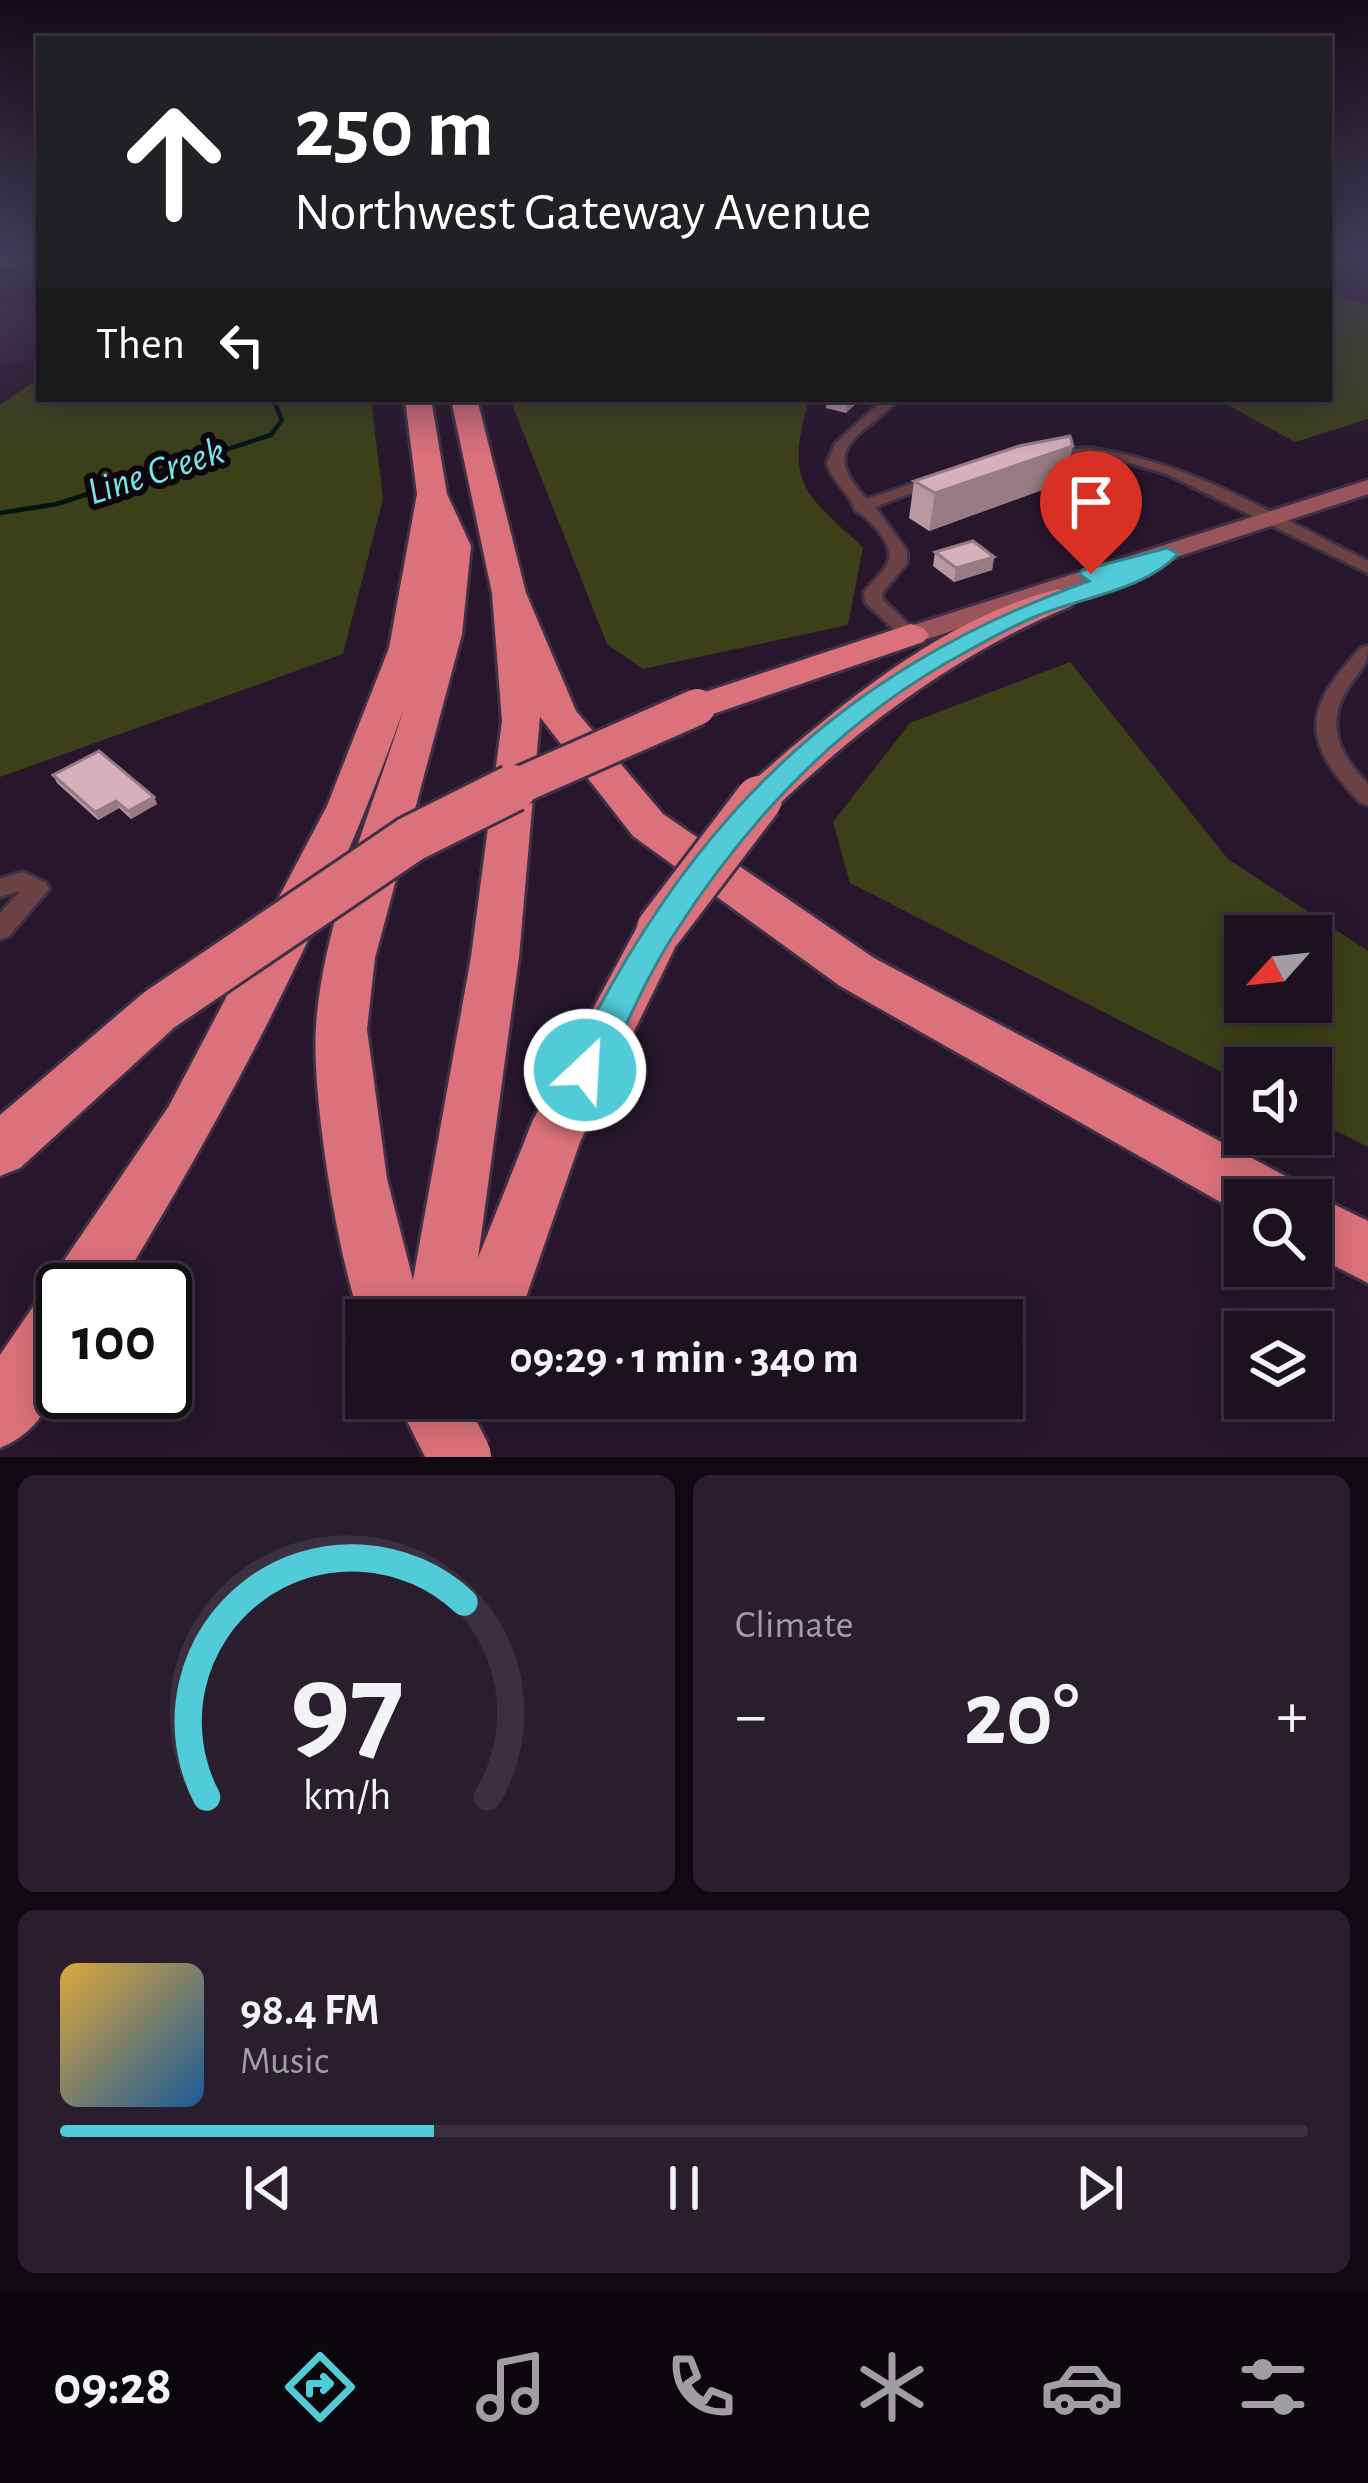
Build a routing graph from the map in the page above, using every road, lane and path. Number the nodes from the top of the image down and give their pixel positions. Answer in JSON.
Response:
{"nodes":[{"id":1,"x":418,"y":402,"type":"edge"},
{"id":2,"x":465,"y":402,"type":"edge"},
{"id":3,"x":889,"y":402,"type":"edge"},
{"id":4,"x":1032,"y":458,"type":"edge"},
{"id":5,"x":949,"y":476,"type":"edge"},
{"id":6,"x":1368,"y":487,"type":"edge"},
{"id":7,"x":432,"y":494,"type":"junction"},
{"id":8,"x":861,"y":507,"type":"junction"},
{"id":9,"x":1271,"y":519,"type":"junction"},
{"id":10,"x":1167,"y":554,"type":"junction"},
{"id":11,"x":1368,"y":568,"type":"edge"},
{"id":12,"x":509,"y":593,"type":"junction"},
{"id":13,"x":1059,"y":599,"type":"joint"},
{"id":14,"x":911,"y":635,"type":"junction"},
{"id":15,"x":1368,"y":652,"type":"edge"},
{"id":16,"x":1368,"y":797,"type":"edge"},
{"id":17,"x":0,"y":888,"type":"edge"},
{"id":18,"x":0,"y":929,"type":"edge"},
{"id":19,"x":0,"y":1150,"type":"edge"},
{"id":20,"x":1234,"y":1179,"type":"edge"},
{"id":21,"x":1332,"y":1233,"type":"edge"},
{"id":22,"x":1368,"y":1253,"type":"edge"},
{"id":23,"x":98,"y":1263,"type":"edge"},
{"id":24,"x":387,"y":1299,"type":"edge"},
{"id":25,"x":441,"y":1299,"type":"edge"},
{"id":26,"x":493,"y":1299,"type":"edge"},
{"id":27,"x":36,"y":1359,"type":"edge"},
{"id":28,"x":0,"y":1414,"type":"edge"},
{"id":29,"x":425,"y":1419,"type":"edge"},
{"id":30,"x":440,"y":1419,"type":"edge"},
{"id":31,"x":444,"y":1419,"type":"edge"},
{"id":32,"x":418,"y":1457,"type":"edge"},
{"id":33,"x":429,"y":1457,"type":"edge"},
{"id":34,"x":460,"y":1457,"type":"edge"}],
"edges":[{"from":1,"to":7,"type":"highway"},
{"from":2,"to":12,"type":"highway"},
{"from":3,"to":8,"type":"street"},
{"from":4,"to":9,"type":"street"},
{"from":5,"to":8,"type":"street"},
{"from":6,"to":9,"type":"main road"},
{"from":7,"to":23,"type":"highway"},
{"from":7,"to":24,"type":"highway"},
{"from":8,"to":14,"type":"street"},
{"from":9,"to":10,"type":"main road"},
{"from":9,"to":11,"type":"street"},
{"from":10,"to":13,"type":"main road"},
{"from":10,"to":14,"type":"main road"},
{"from":12,"to":20,"type":"highway"},
{"from":12,"to":25,"type":"highway"},
{"from":13,"to":26,"type":"highway","bridge":true},
{"from":14,"to":19,"type":"highway","bridge":true},
{"from":15,"to":16,"type":"street"},
{"from":17,"to":18,"type":"street"},
{"from":21,"to":22,"type":"highway"},
{"from":27,"to":28,"type":"highway"},
{"from":29,"to":32,"type":"highway"},
{"from":30,"to":34,"type":"highway","bridge":true},
{"from":31,"to":33,"type":"highway"}]}
